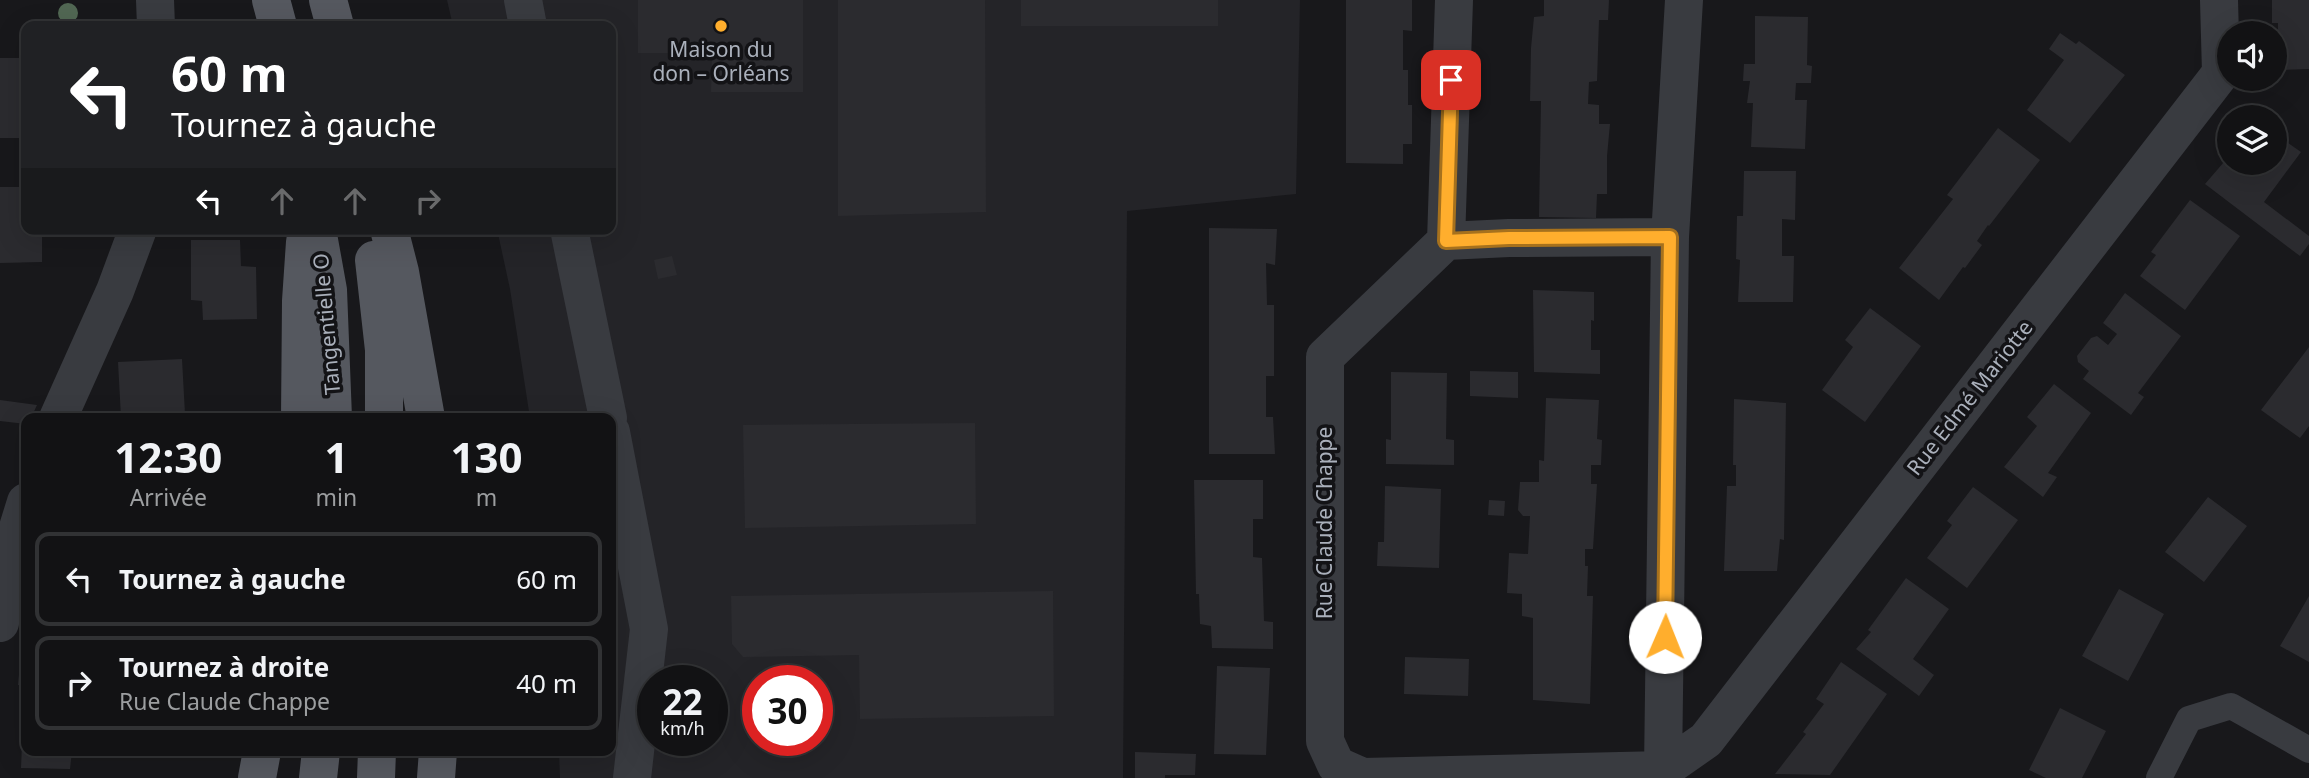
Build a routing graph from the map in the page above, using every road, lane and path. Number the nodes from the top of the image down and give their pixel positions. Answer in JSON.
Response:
{"nodes":[{"id":1,"x":155,"y":0,"type":"edge"},
{"id":2,"x":271,"y":0,"type":"edge"},
{"id":3,"x":328,"y":0,"type":"edge"},
{"id":4,"x":523,"y":0,"type":"edge"},
{"id":5,"x":1454,"y":0,"type":"edge"},
{"id":6,"x":1684,"y":0,"type":"edge"},
{"id":7,"x":2219,"y":0,"type":"edge"},
{"id":8,"x":156,"y":21,"type":"edge"},
{"id":9,"x":277,"y":21,"type":"edge"},
{"id":10,"x":334,"y":21,"type":"edge"},
{"id":11,"x":527,"y":21,"type":"edge"},
{"id":12,"x":136,"y":235,"type":"edge"},
{"id":13,"x":306,"y":235,"type":"edge"},
{"id":14,"x":318,"y":235,"type":"edge"},
{"id":15,"x":372,"y":235,"type":"edge"},
{"id":16,"x":391,"y":235,"type":"edge"},
{"id":17,"x":570,"y":235,"type":"edge"},
{"id":18,"x":1670,"y":237,"type":"junction"},
{"id":19,"x":1446,"y":241,"type":"junction"},
{"id":20,"x":60,"y":413,"type":"edge"},
{"id":21,"x":300,"y":413,"type":"edge"},
{"id":22,"x":334,"y":413,"type":"edge"},
{"id":23,"x":384,"y":413,"type":"edge"},
{"id":24,"x":425,"y":413,"type":"edge"},
{"id":25,"x":607,"y":413,"type":"edge"},
{"id":26,"x":616,"y":458,"type":"edge"},
{"id":27,"x":21,"y":518,"type":"edge"},
{"id":28,"x":0,"y":623,"type":"edge"},
{"id":29,"x":2309,"y":750,"type":"edge"},
{"id":30,"x":261,"y":756,"type":"edge"},
{"id":31,"x":320,"y":756,"type":"edge"},
{"id":32,"x":438,"y":756,"type":"edge"},
{"id":33,"x":1663,"y":770,"type":"junction"},
{"id":34,"x":257,"y":778,"type":"edge"},
{"id":35,"x":318,"y":778,"type":"edge"},
{"id":36,"x":436,"y":778,"type":"edge"},
{"id":37,"x":632,"y":778,"type":"edge"},
{"id":38,"x":2159,"y":778,"type":"edge"}],
"edges":[{"from":1,"to":8,"type":"street"},
{"from":2,"to":9,"type":"main road"},
{"from":3,"to":10,"type":"main road"},
{"from":4,"to":11,"type":"street"},
{"from":5,"to":19,"type":"street"},
{"from":6,"to":18,"type":"street"},
{"from":7,"to":33,"type":"street","name":"Rue Edmé Mariotte"},
{"from":12,"to":20,"type":"street"},
{"from":13,"to":21,"type":"main road"},
{"from":14,"to":22,"type":"main road","name":"Tangentielle O"},
{"from":15,"to":23,"type":"main road"},
{"from":16,"to":24,"type":"main road"},
{"from":17,"to":25,"type":"street"},
{"from":18,"to":19,"type":"street"},
{"from":18,"to":33,"type":"street"},
{"from":19,"to":33,"type":"street","name":"Rue Claude Chappe"},
{"from":26,"to":37,"type":"street"},
{"from":27,"to":28,"type":"street"},
{"from":29,"to":38,"type":"lane"},
{"from":30,"to":34,"type":"main road"},
{"from":31,"to":35,"type":"main road"},
{"from":32,"to":36,"type":"main road"}]}
